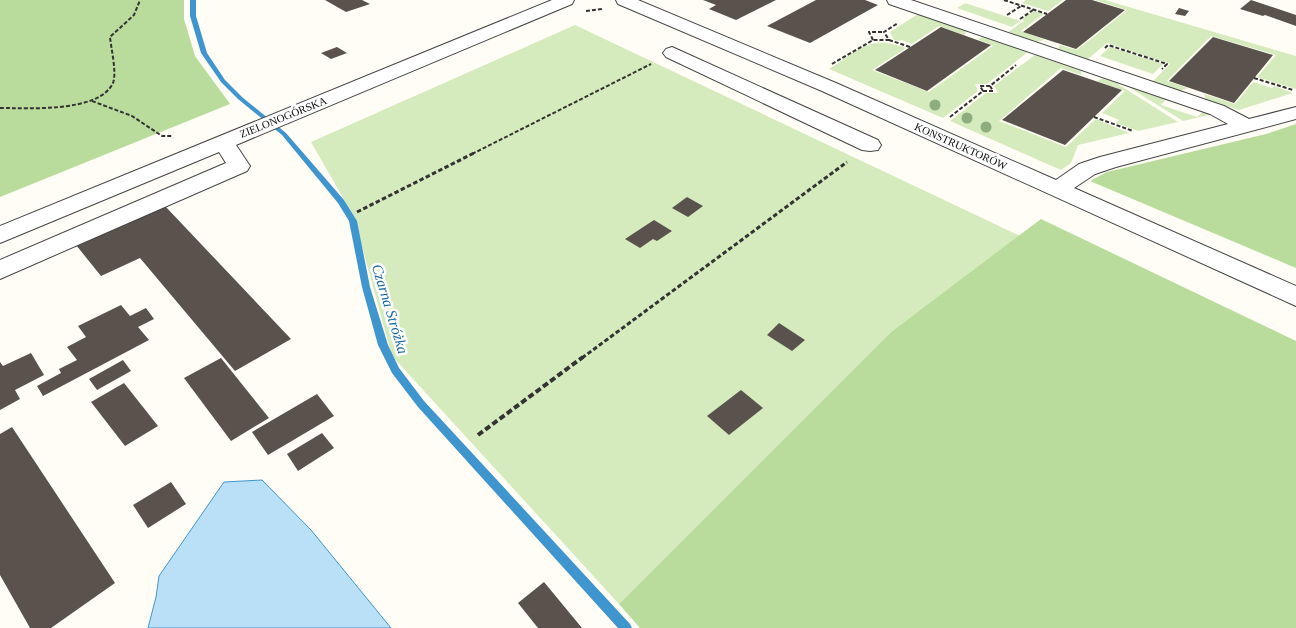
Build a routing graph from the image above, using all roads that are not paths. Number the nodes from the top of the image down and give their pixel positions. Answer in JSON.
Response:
{"nodes":[{"id":1,"x":566,"y":0,"type":"edge"},
{"id":2,"x":624,"y":0,"type":"edge"},
{"id":3,"x":905,"y":1,"type":"edge"},
{"id":4,"x":672,"y":53,"type":"road end"},
{"id":5,"x":794,"y":72,"type":"junction"},
{"id":6,"x":760,"y":94,"type":"junction"},
{"id":7,"x":1296,"y":113,"type":"edge"},
{"id":8,"x":1248,"y":127,"type":"junction"},
{"id":9,"x":222,"y":142,"type":"junction"},
{"id":10,"x":870,"y":145,"type":"road end"},
{"id":11,"x":1058,"y":189,"type":"junction"},
{"id":12,"x":0,"y":235,"type":"edge"},
{"id":13,"x":0,"y":270,"type":"edge"},
{"id":14,"x":1296,"y":297,"type":"edge"}],
"edges":[{"from":1,"to":9,"type":"street","name":"ZIELONOGÓRSKA"},
{"from":2,"to":5,"type":"street","name":"KONSTRUKTORÓW"},
{"from":3,"to":8,"type":"street"},
{"from":4,"to":6,"type":"street"},
{"from":5,"to":6,"type":"street"},
{"from":5,"to":11,"type":"street","name":"KONSTRUKTORÓW"},
{"from":6,"to":10,"type":"street"},
{"from":7,"to":8,"type":"street"},
{"from":8,"to":11,"type":"street"},
{"from":9,"to":12,"type":"street","name":"ZIELONOGÓRSKA"},
{"from":9,"to":13,"type":"street"},
{"from":11,"to":14,"type":"street","name":"KONSTRUKTORÓW"}]}
